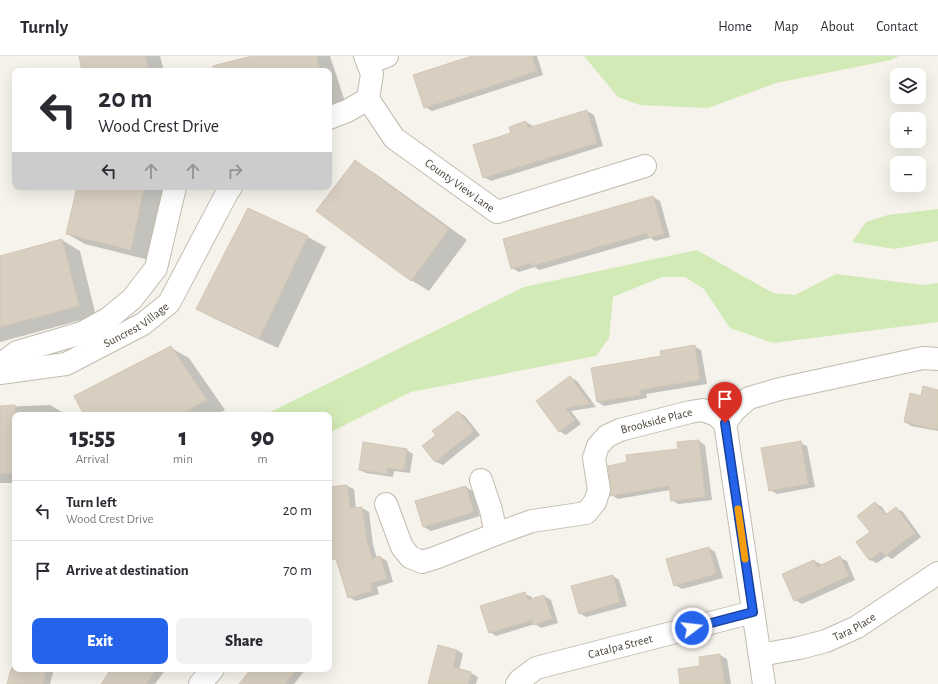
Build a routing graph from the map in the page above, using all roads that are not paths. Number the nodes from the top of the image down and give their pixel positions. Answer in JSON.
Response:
{"nodes":[{"id":1,"x":374,"y":58,"type":"edge"},
{"id":2,"x":368,"y":99,"type":"junction"},
{"id":3,"x":332,"y":117,"type":"edge"},
{"id":4,"x":644,"y":166,"type":"dead end"},
{"id":5,"x":174,"y":190,"type":"edge"},
{"id":6,"x":229,"y":190,"type":"edge"},
{"id":7,"x":938,"y":359,"type":"edge"},
{"id":8,"x":0,"y":365,"type":"edge"},
{"id":9,"x":0,"y":373,"type":"edge"},
{"id":10,"x":725,"y":423,"type":"junction"},
{"id":11,"x":481,"y":480,"type":"dead end"},
{"id":12,"x":386,"y":504,"type":"dead end"},
{"id":13,"x":496,"y":534,"type":"junction"},
{"id":14,"x":938,"y":573,"type":"edge"},
{"id":15,"x":753,"y":612,"type":"junction"},
{"id":16,"x":760,"y":655,"type":"junction"},
{"id":17,"x":210,"y":672,"type":"edge"},
{"id":18,"x":200,"y":684,"type":"edge"},
{"id":19,"x":517,"y":684,"type":"edge"},
{"id":20,"x":764,"y":684,"type":"edge"}],
"edges":[{"from":1,"to":2,"type":"street"},
{"from":2,"to":3,"type":"street"},
{"from":2,"to":4,"type":"street","name":"County View Lane"},
{"from":5,"to":8,"type":"street","name":"Suncrest Village"},
{"from":6,"to":9,"type":"street","name":"Suncrest Village"},
{"from":7,"to":10,"type":"street"},
{"from":10,"to":13,"type":"street","name":"Brookside Place"},
{"from":10,"to":15,"type":"street"},
{"from":11,"to":13,"type":"street"},
{"from":12,"to":13,"type":"street","name":"Brookside Place"},
{"from":14,"to":16,"type":"street","name":"Tara Place"},
{"from":15,"to":16,"type":"street"},
{"from":15,"to":19,"type":"street","name":"Catalpa Street"},
{"from":16,"to":20,"type":"street"},
{"from":17,"to":18,"type":"street"}]}
